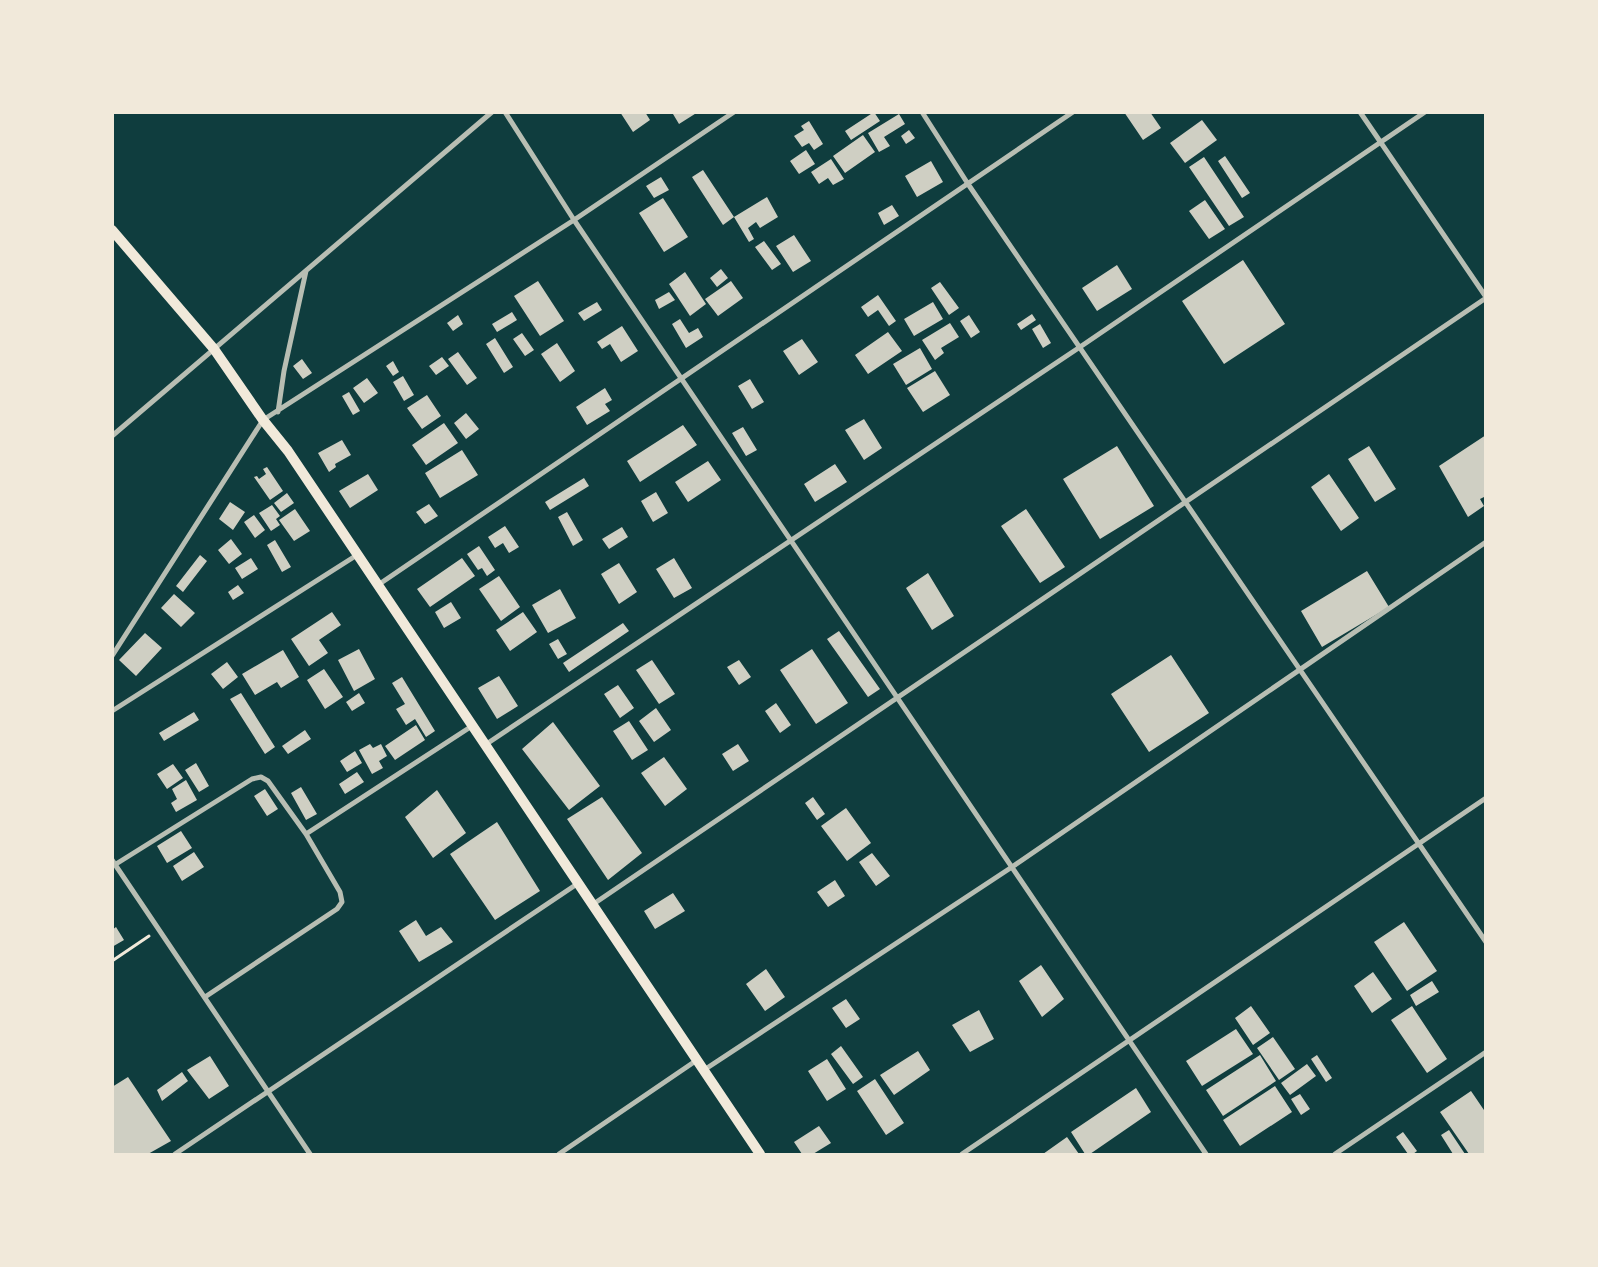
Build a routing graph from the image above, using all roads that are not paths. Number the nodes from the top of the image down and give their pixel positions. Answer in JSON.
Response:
{"nodes":[{"id":1,"x":505,"y":112,"type":"edge"},
{"id":2,"x":734,"y":112,"type":"edge"},
{"id":3,"x":922,"y":112,"type":"edge"},
{"id":4,"x":1073,"y":112,"type":"edge"},
{"id":5,"x":1360,"y":112,"type":"edge"},
{"id":6,"x":1425,"y":112,"type":"edge"},
{"id":7,"x":489,"y":113,"type":"edge"},
{"id":8,"x":1381,"y":142,"type":"junction"},
{"id":9,"x":968,"y":184,"type":"junction"},
{"id":10,"x":574,"y":220,"type":"junction"},
{"id":11,"x":112,"y":230,"type":"edge"},
{"id":12,"x":306,"y":270,"type":"junction"},
{"id":13,"x":1486,"y":297,"type":"edge"},
{"id":14,"x":1080,"y":347,"type":"junction"},
{"id":15,"x":214,"y":349,"type":"junction"},
{"id":16,"x":682,"y":379,"type":"junction"},
{"id":17,"x":278,"y":412,"type":"junction"},
{"id":18,"x":263,"y":420,"type":"junction"},
{"id":19,"x":112,"y":436,"type":"edge"},
{"id":20,"x":1185,"y":502,"type":"junction"},
{"id":21,"x":790,"y":540,"type":"junction"},
{"id":22,"x":1486,"y":542,"type":"edge"},
{"id":23,"x":357,"y":555,"type":"junction"},
{"id":24,"x":378,"y":585,"type":"junction"},
{"id":25,"x":112,"y":656,"type":"edge"},
{"id":26,"x":1300,"y":670,"type":"junction"},
{"id":27,"x":897,"y":697,"type":"junction"},
{"id":28,"x":112,"y":711,"type":"edge"},
{"id":29,"x":472,"y":726,"type":"junction"},
{"id":30,"x":485,"y":745,"type":"junction"},
{"id":31,"x":1486,"y":798,"type":"edge"},
{"id":32,"x":306,"y":834,"type":"junction"},
{"id":33,"x":1419,"y":844,"type":"junction"},
{"id":34,"x":114,"y":862,"type":"edge"},
{"id":35,"x":1012,"y":867,"type":"junction"},
{"id":36,"x":577,"y":884,"type":"junction"},
{"id":37,"x":592,"y":906,"type":"junction"},
{"id":38,"x":1486,"y":942,"type":"edge"},
{"id":39,"x":205,"y":997,"type":"junction"},
{"id":40,"x":1130,"y":1041,"type":"junction"},
{"id":41,"x":1486,"y":1052,"type":"edge"},
{"id":42,"x":697,"y":1059,"type":"junction"},
{"id":43,"x":704,"y":1070,"type":"junction"},
{"id":44,"x":269,"y":1091,"type":"junction"},
{"id":45,"x":175,"y":1154,"type":"edge"},
{"id":46,"x":310,"y":1154,"type":"edge"},
{"id":47,"x":560,"y":1154,"type":"edge"},
{"id":48,"x":760,"y":1154,"type":"edge"},
{"id":49,"x":962,"y":1154,"type":"edge"},
{"id":50,"x":1206,"y":1154,"type":"edge"},
{"id":51,"x":1335,"y":1154,"type":"edge"}],
"edges":[{"from":1,"to":10,"type":"street"},
{"from":2,"to":10,"type":"street"},
{"from":3,"to":9,"type":"street"},
{"from":4,"to":9,"type":"street"},
{"from":5,"to":8,"type":"street"},
{"from":6,"to":8,"type":"street"},
{"from":7,"to":12,"type":"street"},
{"from":8,"to":13,"type":"street"},
{"from":8,"to":14,"type":"street"},
{"from":9,"to":14,"type":"street"},
{"from":9,"to":16,"type":"street"},
{"from":10,"to":16,"type":"street"},
{"from":10,"to":17,"type":"street"},
{"from":11,"to":15,"type":"main road"},
{"from":12,"to":15,"type":"street"},
{"from":12,"to":17,"type":"street"},
{"from":13,"to":20,"type":"street"},
{"from":14,"to":20,"type":"street"},
{"from":14,"to":21,"type":"street"},
{"from":15,"to":18,"type":"main road"},
{"from":15,"to":19,"type":"street"},
{"from":16,"to":21,"type":"street"},
{"from":16,"to":24,"type":"street"},
{"from":17,"to":18,"type":"street"},
{"from":18,"to":23,"type":"main road"},
{"from":18,"to":25,"type":"street"},
{"from":20,"to":26,"type":"street"},
{"from":20,"to":27,"type":"street"},
{"from":21,"to":27,"type":"street"},
{"from":21,"to":30,"type":"street"},
{"from":22,"to":26,"type":"street"},
{"from":23,"to":24,"type":"main road"},
{"from":23,"to":28,"type":"street"},
{"from":24,"to":29,"type":"main road"},
{"from":26,"to":33,"type":"street"},
{"from":26,"to":35,"type":"street"},
{"from":27,"to":35,"type":"street"},
{"from":27,"to":37,"type":"street"},
{"from":29,"to":30,"type":"main road"},
{"from":29,"to":32,"type":"street"},
{"from":30,"to":36,"type":"main road"},
{"from":31,"to":33,"type":"street"},
{"from":32,"to":34,"type":"street"},
{"from":32,"to":39,"type":"street"},
{"from":33,"to":38,"type":"street"},
{"from":33,"to":40,"type":"street"},
{"from":34,"to":39,"type":"street"},
{"from":35,"to":40,"type":"street"},
{"from":35,"to":43,"type":"street"},
{"from":36,"to":37,"type":"main road"},
{"from":36,"to":44,"type":"street"},
{"from":37,"to":42,"type":"main road"},
{"from":39,"to":44,"type":"street"},
{"from":40,"to":49,"type":"street"},
{"from":40,"to":50,"type":"street"},
{"from":41,"to":51,"type":"street"},
{"from":42,"to":43,"type":"main road"},
{"from":42,"to":47,"type":"street"},
{"from":43,"to":48,"type":"main road"},
{"from":44,"to":45,"type":"street"},
{"from":44,"to":46,"type":"street"}]}
